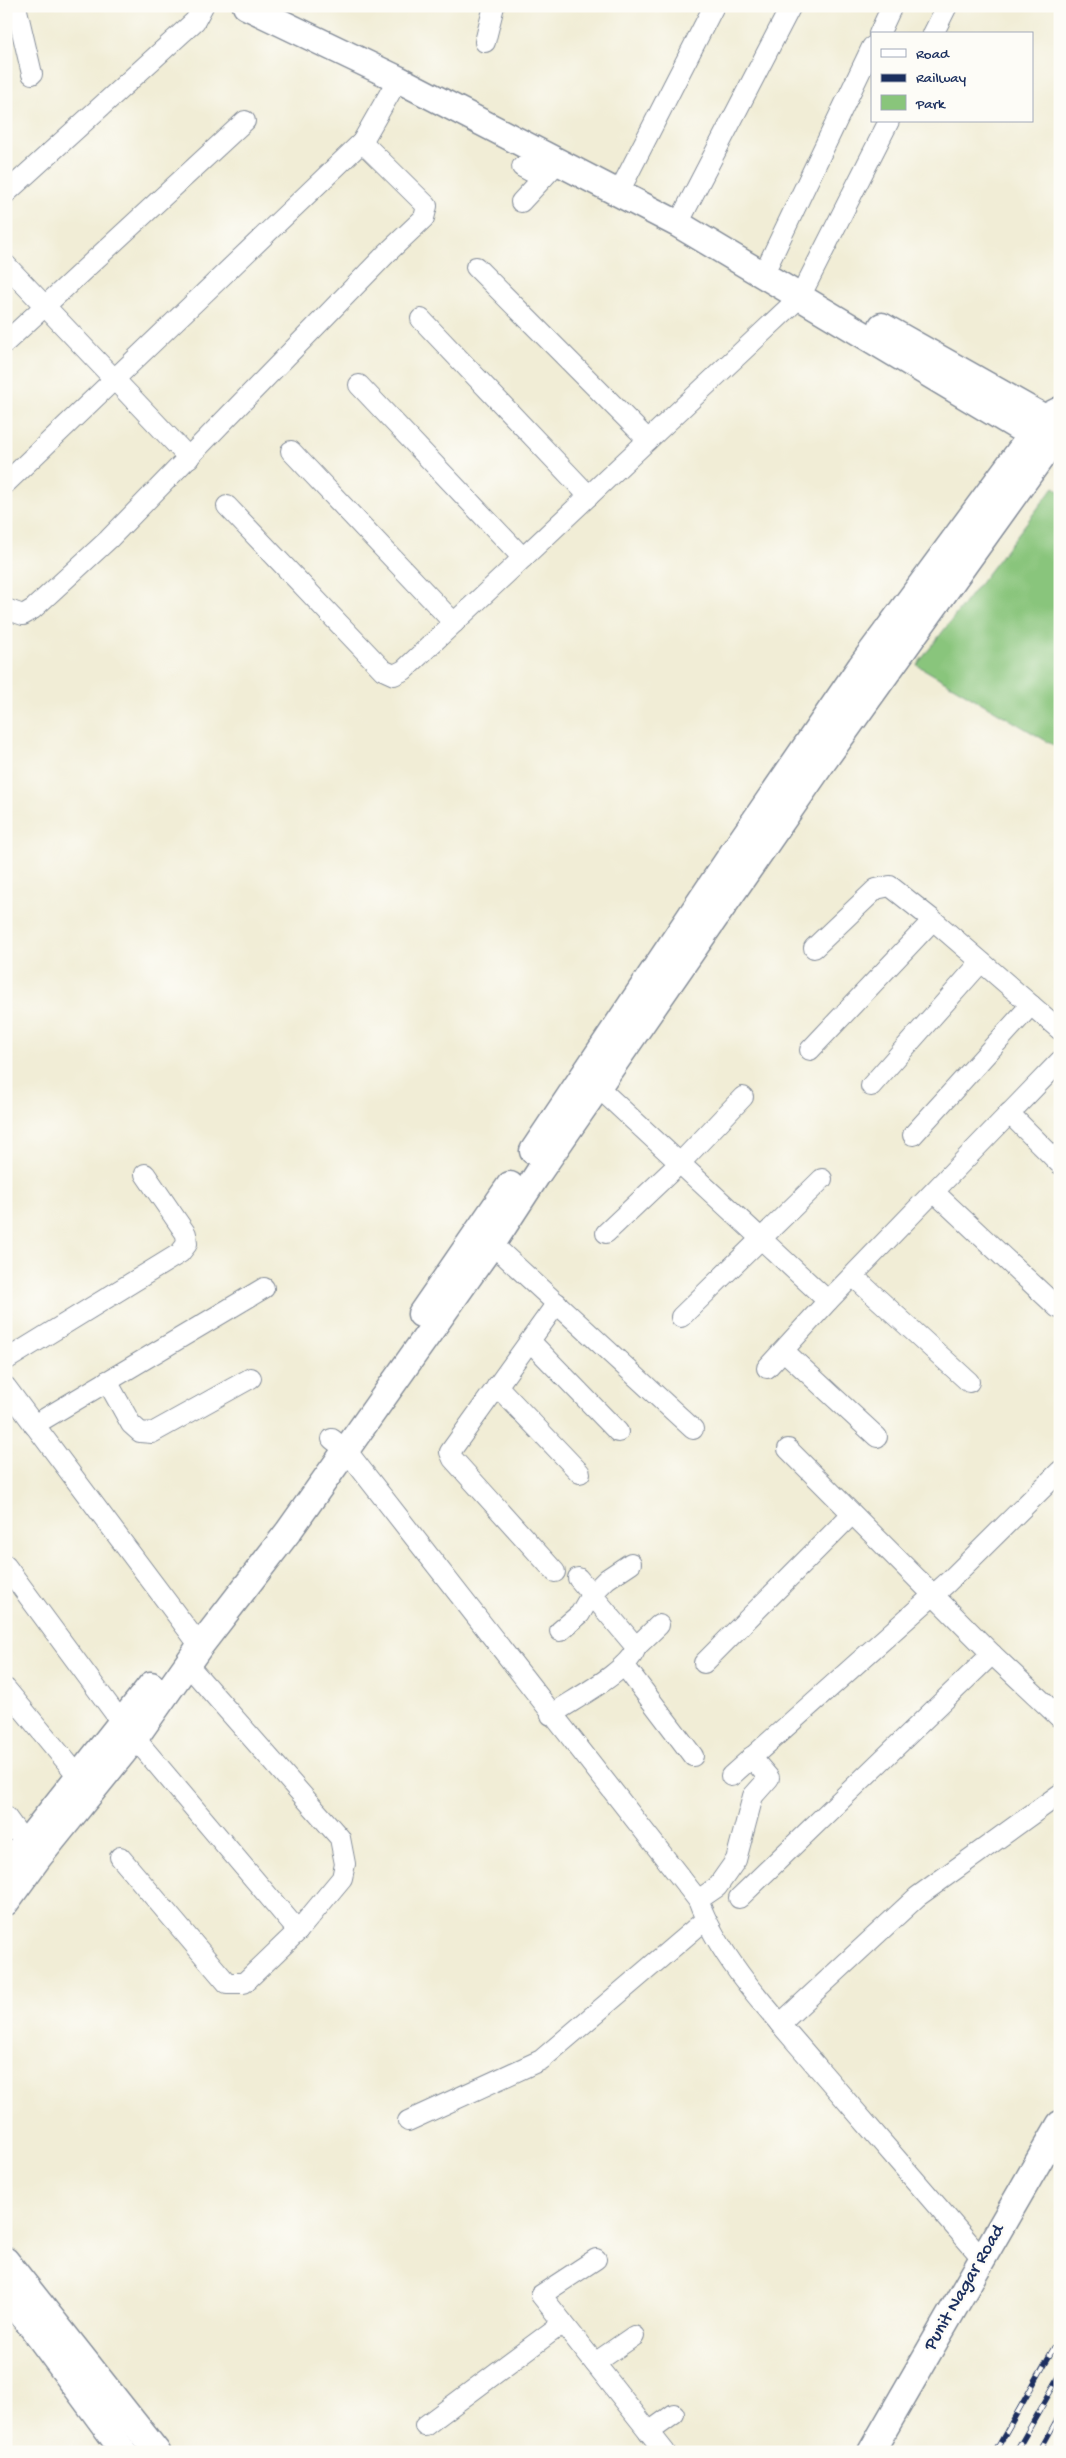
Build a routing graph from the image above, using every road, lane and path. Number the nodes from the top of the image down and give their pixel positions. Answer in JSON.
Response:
{"nodes":[{"id":1,"x":16,"y":6,"type":"edge"},
{"id":2,"x":203,"y":6,"type":"edge"},
{"id":3,"x":246,"y":6,"type":"edge"},
{"id":4,"x":276,"y":6,"type":"edge"},
{"id":5,"x":494,"y":6,"type":"edge"},
{"id":6,"x":714,"y":6,"type":"edge"},
{"id":7,"x":791,"y":6,"type":"edge"},
{"id":8,"x":892,"y":6,"type":"edge"},
{"id":9,"x":947,"y":6,"type":"edge"},
{"id":10,"x":880,"y":32,"type":"edge"},
{"id":11,"x":934,"y":32,"type":"edge"},
{"id":12,"x":485,"y":42,"type":"dead end"},
{"id":13,"x":871,"y":49,"type":"edge"},
{"id":14,"x":360,"y":56,"type":"junction"},
{"id":15,"x":32,"y":74,"type":"dead end"},
{"id":16,"x":398,"y":79,"type":"junction"},
{"id":17,"x":458,"y":103,"type":"junction"},
{"id":18,"x":245,"y":121,"type":"dead end"},
{"id":19,"x":888,"y":122,"type":"edge"},
{"id":20,"x":362,"y":142,"type":"junction"},
{"id":21,"x":522,"y":166,"type":"dead end"},
{"id":22,"x":550,"y":170,"type":"junction"},
{"id":23,"x":621,"y":188,"type":"junction"},
{"id":24,"x":6,"y":193,"type":"edge"},
{"id":25,"x":521,"y":202,"type":"dead end"},
{"id":26,"x":681,"y":218,"type":"junction"},
{"id":27,"x":6,"y":266,"type":"edge"},
{"id":28,"x":476,"y":266,"type":"dead end"},
{"id":29,"x":766,"y":269,"type":"junction"},
{"id":30,"x":804,"y":290,"type":"junction"},
{"id":31,"x":45,"y":307,"type":"junction"},
{"id":32,"x":421,"y":320,"type":"dead end"},
{"id":33,"x":6,"y":342,"type":"edge"},
{"id":34,"x":114,"y":380,"type":"junction"},
{"id":35,"x":359,"y":385,"type":"dead end"},
{"id":36,"x":1052,"y":431,"type":"edge"},
{"id":37,"x":648,"y":440,"type":"junction"},
{"id":38,"x":291,"y":451,"type":"dead end"},
{"id":39,"x":189,"y":458,"type":"junction"},
{"id":40,"x":6,"y":483,"type":"edge"},
{"id":41,"x":589,"y":496,"type":"junction"},
{"id":42,"x":227,"y":506,"type":"dead end"},
{"id":43,"x":523,"y":558,"type":"junction"},
{"id":44,"x":6,"y":609,"type":"edge"},
{"id":45,"x":454,"y":623,"type":"junction"},
{"id":46,"x":933,"y":920,"type":"junction"},
{"id":47,"x":814,"y":948,"type":"dead end"},
{"id":48,"x":981,"y":962,"type":"junction"},
{"id":49,"x":1031,"y":1005,"type":"junction"},
{"id":50,"x":1060,"y":1030,"type":"edge"},
{"id":51,"x":810,"y":1050,"type":"dead end"},
{"id":52,"x":1060,"y":1061,"type":"edge"},
{"id":53,"x":871,"y":1086,"type":"dead end"},
{"id":54,"x":599,"y":1088,"type":"junction"},
{"id":55,"x":743,"y":1097,"type":"dead end"},
{"id":56,"x":1009,"y":1113,"type":"junction"},
{"id":57,"x":913,"y":1135,"type":"dead end"},
{"id":58,"x":681,"y":1162,"type":"junction"},
{"id":59,"x":1060,"y":1164,"type":"edge"},
{"id":60,"x":145,"y":1174,"type":"dead end"},
{"id":61,"x":822,"y":1179,"type":"dead end"},
{"id":62,"x":934,"y":1192,"type":"junction"},
{"id":63,"x":606,"y":1234,"type":"dead end"},
{"id":64,"x":762,"y":1238,"type":"junction"},
{"id":65,"x":492,"y":1244,"type":"junction"},
{"id":66,"x":852,"y":1276,"type":"junction"},
{"id":67,"x":264,"y":1288,"type":"dead end"},
{"id":68,"x":828,"y":1301,"type":"junction"},
{"id":69,"x":557,"y":1303,"type":"junction"},
{"id":70,"x":1058,"y":1308,"type":"dead end"},
{"id":71,"x":682,"y":1318,"type":"dead end"},
{"id":72,"x":530,"y":1341,"type":"junction"},
{"id":73,"x":784,"y":1351,"type":"junction"},
{"id":74,"x":6,"y":1360,"type":"edge"},
{"id":75,"x":767,"y":1368,"type":"dead end"},
{"id":76,"x":251,"y":1378,"type":"dead end"},
{"id":77,"x":107,"y":1381,"type":"junction"},
{"id":78,"x":969,"y":1382,"type":"dead end"},
{"id":79,"x":497,"y":1386,"type":"junction"},
{"id":80,"x":6,"y":1387,"type":"edge"},
{"id":81,"x":34,"y":1425,"type":"junction"},
{"id":82,"x":693,"y":1429,"type":"dead end"},
{"id":83,"x":618,"y":1432,"type":"dead end"},
{"id":84,"x":877,"y":1437,"type":"dead end"},
{"id":85,"x":339,"y":1445,"type":"junction"},
{"id":86,"x":788,"y":1449,"type":"dead end"},
{"id":87,"x":1060,"y":1471,"type":"edge"},
{"id":88,"x":580,"y":1473,"type":"dead end"},
{"id":89,"x":852,"y":1514,"type":"junction"},
{"id":90,"x":630,"y":1563,"type":"dead end"},
{"id":91,"x":6,"y":1566,"type":"edge"},
{"id":92,"x":554,"y":1572,"type":"dead end"},
{"id":93,"x":578,"y":1578,"type":"dead end"},
{"id":94,"x":932,"y":1594,"type":"junction"},
{"id":95,"x":592,"y":1595,"type":"junction"},
{"id":96,"x":659,"y":1625,"type":"dead end"},
{"id":97,"x":560,"y":1631,"type":"dead end"},
{"id":98,"x":636,"y":1647,"type":"junction"},
{"id":99,"x":192,"y":1648,"type":"junction"},
{"id":100,"x":992,"y":1654,"type":"junction"},
{"id":101,"x":704,"y":1663,"type":"dead end"},
{"id":102,"x":624,"y":1665,"type":"junction"},
{"id":103,"x":6,"y":1689,"type":"edge"},
{"id":104,"x":551,"y":1715,"type":"junction"},
{"id":105,"x":1060,"y":1718,"type":"edge"},
{"id":106,"x":129,"y":1731,"type":"junction"},
{"id":107,"x":693,"y":1756,"type":"dead end"},
{"id":108,"x":751,"y":1756,"type":"junction"},
{"id":109,"x":731,"y":1776,"type":"dead end"},
{"id":110,"x":79,"y":1778,"type":"junction"},
{"id":111,"x":1060,"y":1794,"type":"edge"},
{"id":112,"x":6,"y":1817,"type":"edge"},
{"id":113,"x":25,"y":1842,"type":"junction"},
{"id":114,"x":120,"y":1856,"type":"dead end"},
{"id":115,"x":6,"y":1868,"type":"edge"},
{"id":116,"x":729,"y":1870,"type":"junction"},
{"id":117,"x":698,"y":1900,"type":"junction"},
{"id":118,"x":6,"y":1902,"type":"edge"},
{"id":119,"x":705,"y":1920,"type":"junction"},
{"id":120,"x":298,"y":1931,"type":"junction"},
{"id":121,"x":780,"y":2024,"type":"junction"},
{"id":122,"x":408,"y":2121,"type":"dead end"},
{"id":123,"x":1060,"y":2124,"type":"edge"},
{"id":124,"x":982,"y":2258,"type":"junction"},
{"id":125,"x":596,"y":2259,"type":"dead end"},
{"id":126,"x":6,"y":2261,"type":"edge"},
{"id":127,"x":6,"y":2296,"type":"edge"},
{"id":128,"x":562,"y":2323,"type":"junction"},
{"id":129,"x":634,"y":2336,"type":"dead end"},
{"id":130,"x":595,"y":2363,"type":"junction"},
{"id":131,"x":674,"y":2414,"type":"dead end"},
{"id":132,"x":425,"y":2426,"type":"dead end"},
{"id":133,"x":649,"y":2432,"type":"junction"},
{"id":134,"x":124,"y":2452,"type":"edge"},
{"id":135,"x":157,"y":2452,"type":"edge"},
{"id":136,"x":665,"y":2452,"type":"edge"},
{"id":137,"x":871,"y":2452,"type":"edge"}],
"edges":[{"from":1,"to":15,"type":"street"},
{"from":2,"to":24,"type":"street"},
{"from":3,"to":14,"type":"street"},
{"from":4,"to":14,"type":"street"},
{"from":5,"to":12,"type":"street"},
{"from":6,"to":23,"type":"street"},
{"from":7,"to":26,"type":"street"},
{"from":8,"to":10,"type":"street"},
{"from":9,"to":11,"type":"street"},
{"from":13,"to":29,"type":"street"},
{"from":14,"to":16,"type":"street"},
{"from":14,"to":17,"type":"street"},
{"from":16,"to":17,"type":"street"},
{"from":16,"to":20,"type":"street"},
{"from":17,"to":22,"type":"street"},
{"from":17,"to":23,"type":"street"},
{"from":18,"to":31,"type":"street"},
{"from":19,"to":30,"type":"street"},
{"from":20,"to":34,"type":"street"},
{"from":20,"to":39,"type":"street"},
{"from":21,"to":22,"type":"street"},
{"from":22,"to":23,"type":"street"},
{"from":22,"to":25,"type":"street"},
{"from":23,"to":26,"type":"street"},
{"from":26,"to":29,"type":"street"},
{"from":27,"to":31,"type":"street"},
{"from":28,"to":37,"type":"street"},
{"from":29,"to":30,"type":"street"},
{"from":30,"to":36,"type":"street"},
{"from":30,"to":37,"type":"street"},
{"from":31,"to":33,"type":"street"},
{"from":31,"to":34,"type":"street"},
{"from":32,"to":41,"type":"street"},
{"from":34,"to":39,"type":"street"},
{"from":34,"to":40,"type":"street"},
{"from":35,"to":43,"type":"street"},
{"from":36,"to":54,"type":"street"},
{"from":36,"to":85,"type":"street"},
{"from":37,"to":41,"type":"street"},
{"from":38,"to":45,"type":"street"},
{"from":39,"to":44,"type":"street"},
{"from":41,"to":43,"type":"street"},
{"from":42,"to":45,"type":"street"},
{"from":43,"to":45,"type":"street"},
{"from":46,"to":47,"type":"street"},
{"from":46,"to":48,"type":"street"},
{"from":46,"to":51,"type":"street"},
{"from":48,"to":49,"type":"street"},
{"from":48,"to":53,"type":"street"},
{"from":49,"to":50,"type":"street"},
{"from":49,"to":57,"type":"street"},
{"from":52,"to":56,"type":"street"},
{"from":54,"to":58,"type":"street"},
{"from":54,"to":65,"type":"street"},
{"from":55,"to":58,"type":"street"},
{"from":56,"to":59,"type":"street"},
{"from":56,"to":62,"type":"street"},
{"from":58,"to":63,"type":"street"},
{"from":58,"to":64,"type":"street"},
{"from":60,"to":74,"type":"street"},
{"from":61,"to":64,"type":"street"},
{"from":62,"to":66,"type":"street"},
{"from":62,"to":70,"type":"street"},
{"from":64,"to":68,"type":"street"},
{"from":64,"to":71,"type":"street"},
{"from":65,"to":69,"type":"street"},
{"from":65,"to":85,"type":"street"},
{"from":66,"to":68,"type":"street"},
{"from":66,"to":78,"type":"street"},
{"from":67,"to":77,"type":"street"},
{"from":68,"to":73,"type":"street"},
{"from":69,"to":72,"type":"street"},
{"from":69,"to":82,"type":"street"},
{"from":72,"to":79,"type":"street"},
{"from":72,"to":83,"type":"street"},
{"from":73,"to":75,"type":"street"},
{"from":73,"to":84,"type":"street"},
{"from":76,"to":77,"type":"street"},
{"from":77,"to":81,"type":"street"},
{"from":79,"to":88,"type":"street"},
{"from":79,"to":92,"type":"street"},
{"from":80,"to":81,"type":"street"},
{"from":81,"to":99,"type":"street"},
{"from":85,"to":99,"type":"street"},
{"from":85,"to":104,"type":"street"},
{"from":86,"to":89,"type":"street"},
{"from":87,"to":94,"type":"street"},
{"from":89,"to":94,"type":"street"},
{"from":89,"to":101,"type":"street"},
{"from":90,"to":95,"type":"street"},
{"from":91,"to":106,"type":"street"},
{"from":93,"to":95,"type":"street"},
{"from":94,"to":100,"type":"street"},
{"from":94,"to":108,"type":"street"},
{"from":95,"to":97,"type":"street"},
{"from":95,"to":98,"type":"street"},
{"from":96,"to":98,"type":"street"},
{"from":98,"to":102,"type":"street"},
{"from":99,"to":106,"type":"street"},
{"from":99,"to":120,"type":"street"},
{"from":100,"to":105,"type":"street"},
{"from":100,"to":116,"type":"street"},
{"from":102,"to":104,"type":"street"},
{"from":102,"to":107,"type":"street"},
{"from":103,"to":110,"type":"street"},
{"from":104,"to":117,"type":"street"},
{"from":106,"to":110,"type":"street"},
{"from":106,"to":118,"type":"street"},
{"from":106,"to":120,"type":"street"},
{"from":108,"to":109,"type":"street"},
{"from":108,"to":116,"type":"street"},
{"from":110,"to":113,"type":"street"},
{"from":111,"to":121,"type":"street"},
{"from":112,"to":113,"type":"street"},
{"from":113,"to":115,"type":"street"},
{"from":114,"to":120,"type":"street"},
{"from":116,"to":117,"type":"street"},
{"from":117,"to":119,"type":"street"},
{"from":119,"to":121,"type":"street"},
{"from":119,"to":122,"type":"street"},
{"from":121,"to":124,"type":"street"},
{"from":123,"to":124,"type":"street","name":"Punit Nagar Road"},
{"from":124,"to":137,"type":"street","name":"Punit Nagar Road"},
{"from":125,"to":128,"type":"street"},
{"from":126,"to":135,"type":"street"},
{"from":127,"to":134,"type":"street"},
{"from":128,"to":130,"type":"street"},
{"from":128,"to":132,"type":"street"},
{"from":129,"to":130,"type":"street"},
{"from":130,"to":133,"type":"street"},
{"from":131,"to":133,"type":"street"},
{"from":133,"to":136,"type":"street"}]}
